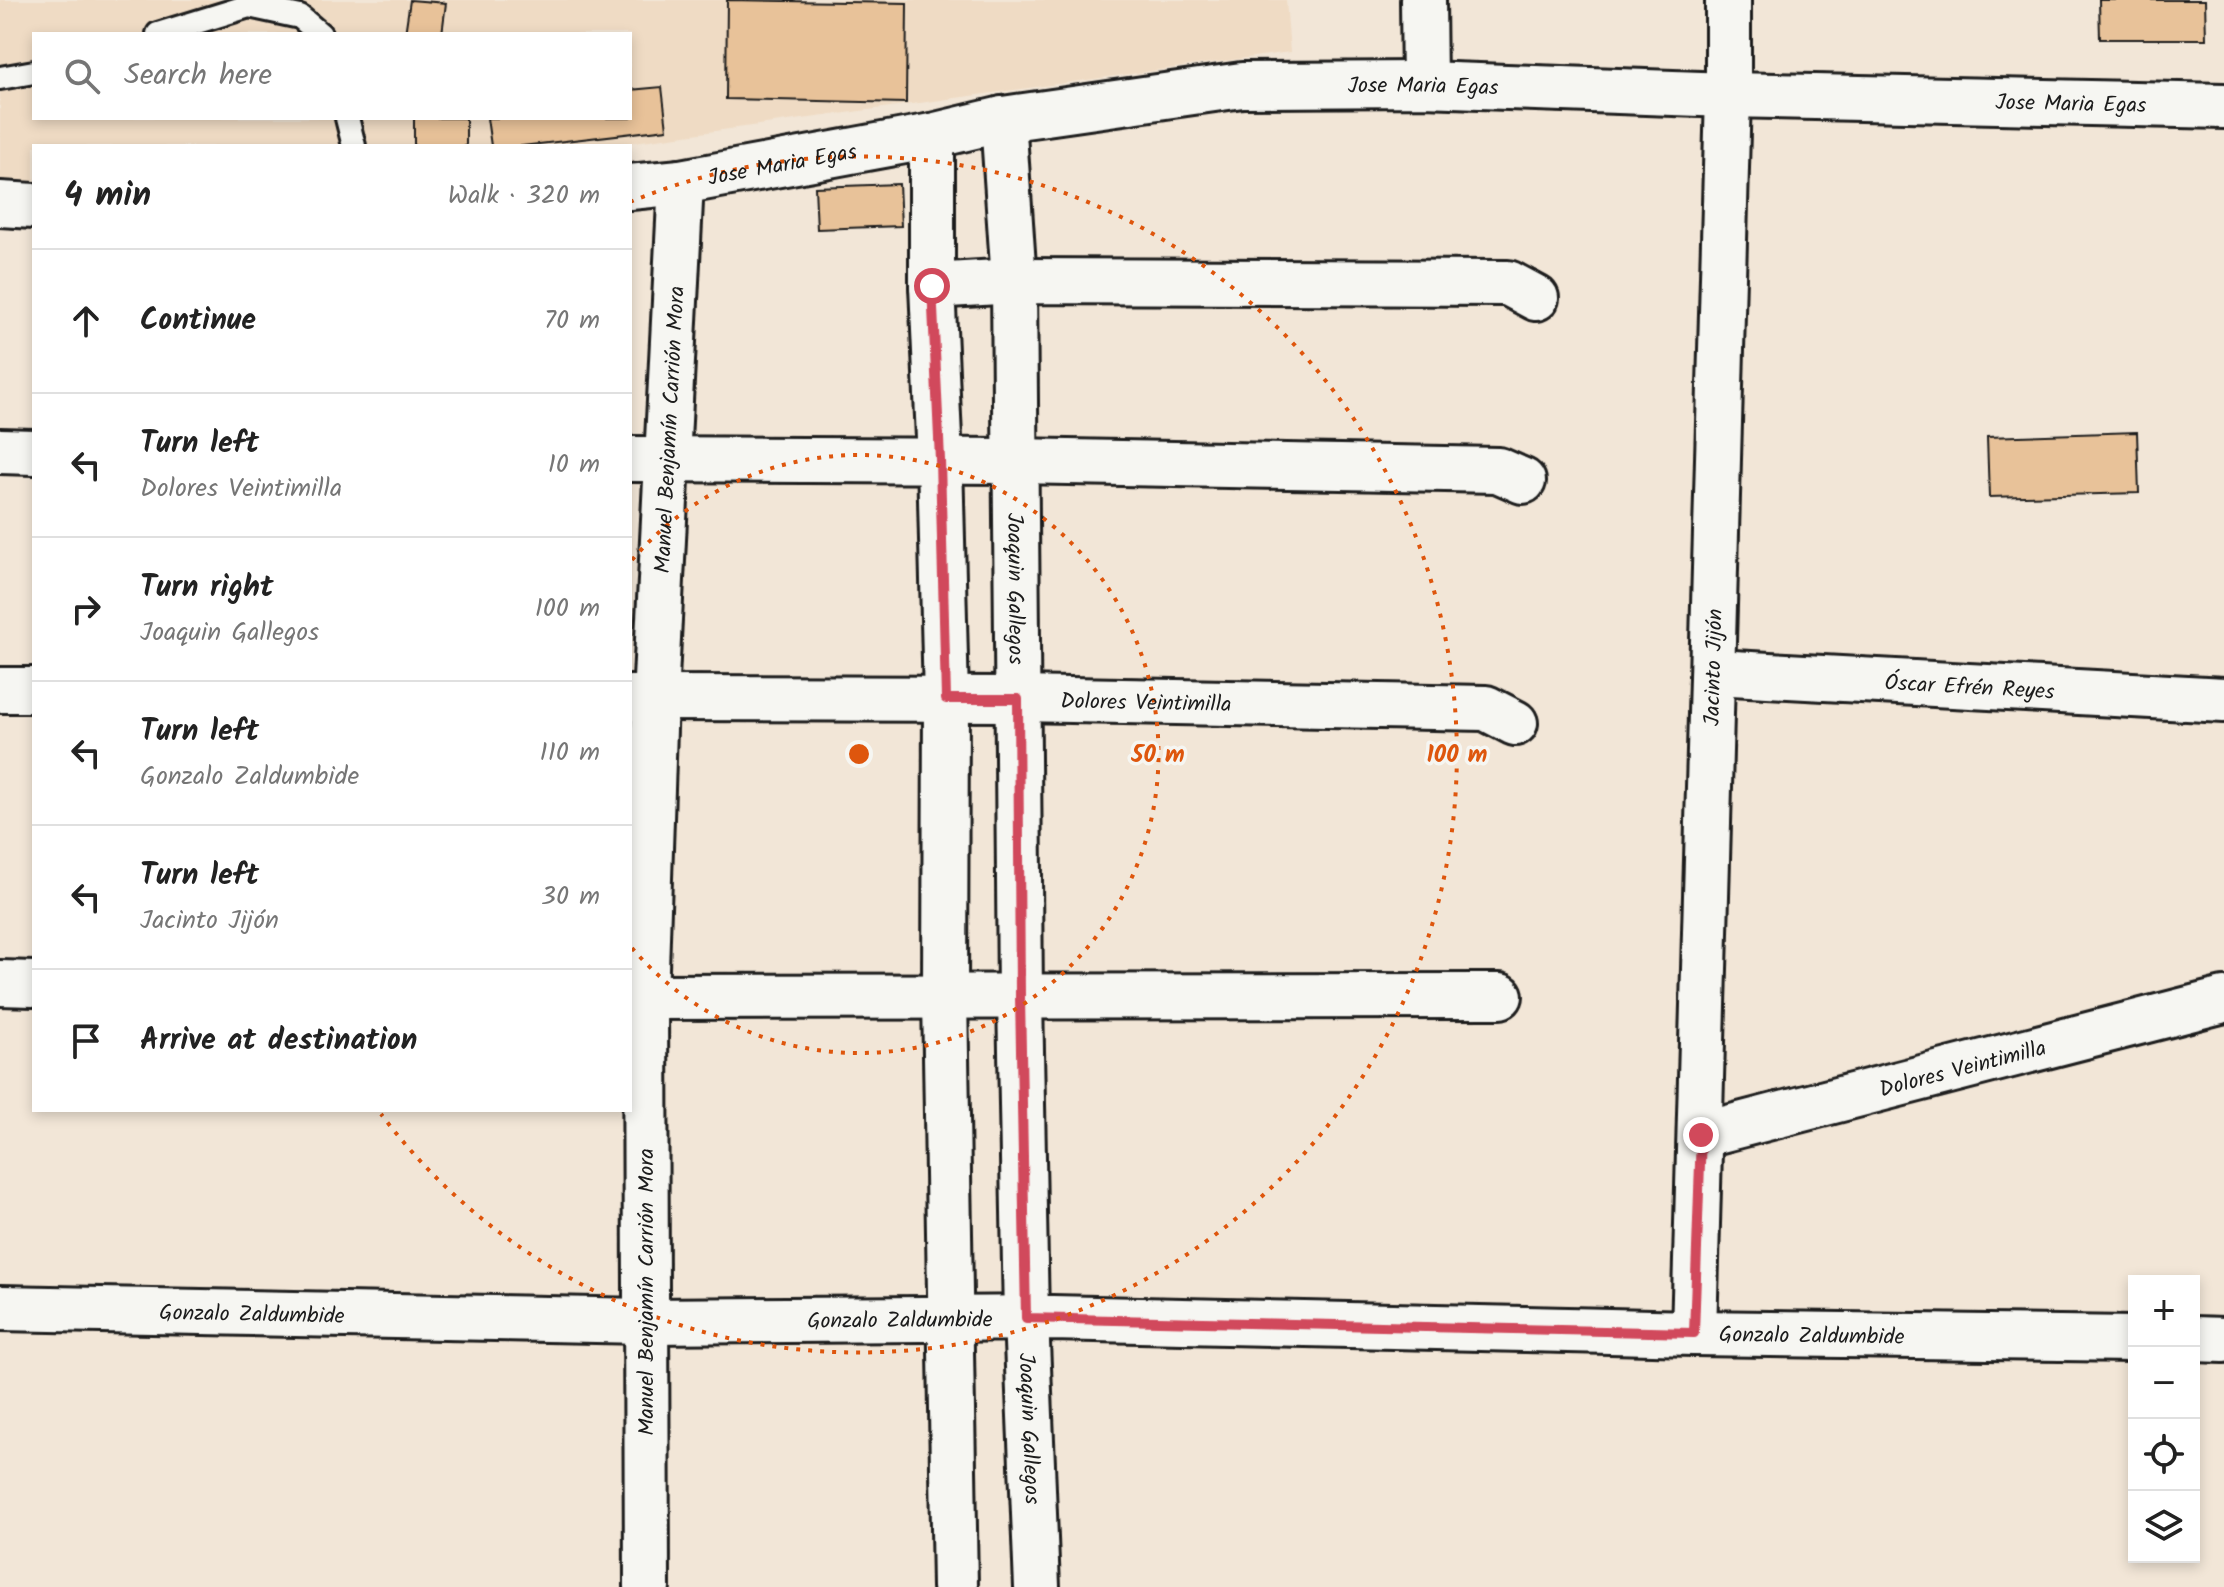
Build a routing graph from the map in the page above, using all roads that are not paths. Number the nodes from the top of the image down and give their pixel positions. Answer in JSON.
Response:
{"nodes":[{"id":1,"x":1423,"y":0,"type":"edge"},
{"id":2,"x":1728,"y":0,"type":"edge"},
{"id":3,"x":164,"y":32,"type":"edge"},
{"id":4,"x":318,"y":32,"type":"edge"},
{"id":5,"x":32,"y":72,"type":"edge"},
{"id":6,"x":0,"y":78,"type":"edge"},
{"id":7,"x":1424,"y":84,"type":"junction"},
{"id":8,"x":1728,"y":95,"type":"junction"},
{"id":9,"x":2224,"y":106,"type":"edge"},
{"id":10,"x":1003,"y":119,"type":"junction"},
{"id":11,"x":348,"y":120,"type":"edge"},
{"id":12,"x":932,"y":136,"type":"junction"},
{"id":13,"x":354,"y":144,"type":"edge"},
{"id":14,"x":681,"y":182,"type":"junction"},
{"id":15,"x":632,"y":187,"type":"edge"},
{"id":16,"x":0,"y":204,"type":"edge"},
{"id":17,"x":32,"y":206,"type":"edge"},
{"id":18,"x":1014,"y":281,"type":"junction"},
{"id":19,"x":932,"y":286,"type":"junction"},
{"id":20,"x":1536,"y":298,"type":"dead end"},
{"id":21,"x":0,"y":451,"type":"edge"},
{"id":22,"x":32,"y":452,"type":"edge"},
{"id":23,"x":648,"y":459,"type":"edge"},
{"id":24,"x":940,"y":460,"type":"junction"},
{"id":25,"x":1015,"y":461,"type":"junction"},
{"id":26,"x":1523,"y":481,"type":"dead end"},
{"id":27,"x":1714,"y":672,"type":"junction"},
{"id":28,"x":0,"y":690,"type":"edge"},
{"id":29,"x":32,"y":690,"type":"edge"},
{"id":30,"x":642,"y":699,"type":"edge"},
{"id":31,"x":946,"y":699,"type":"junction"},
{"id":32,"x":1018,"y":699,"type":"junction"},
{"id":33,"x":2224,"y":700,"type":"edge"},
{"id":34,"x":1515,"y":723,"type":"dead end"},
{"id":35,"x":0,"y":983,"type":"edge"},
{"id":36,"x":32,"y":984,"type":"edge"},
{"id":37,"x":1500,"y":996,"type":"dead end"},
{"id":38,"x":637,"y":997,"type":"edge"},
{"id":39,"x":945,"y":997,"type":"junction"},
{"id":40,"x":1020,"y":997,"type":"junction"},
{"id":41,"x":2224,"y":1000,"type":"edge"},
{"id":42,"x":1701,"y":1135,"type":"junction"},
{"id":43,"x":0,"y":1308,"type":"edge"},
{"id":44,"x":951,"y":1318,"type":"junction"},
{"id":45,"x":1026,"y":1318,"type":"junction"},
{"id":46,"x":644,"y":1321,"type":"junction"},
{"id":47,"x":1694,"y":1333,"type":"junction"},
{"id":48,"x":2128,"y":1339,"type":"edge"},
{"id":49,"x":2200,"y":1339,"type":"edge"},
{"id":50,"x":2224,"y":1340,"type":"edge"},
{"id":51,"x":647,"y":1587,"type":"edge"},
{"id":52,"x":955,"y":1587,"type":"edge"},
{"id":53,"x":1037,"y":1587,"type":"edge"}],
"edges":[{"from":1,"to":7,"type":"street"},
{"from":2,"to":8,"type":"street","name":"Jacinto Jijón"},
{"from":3,"to":4,"type":"lane"},
{"from":5,"to":6,"type":"lane"},
{"from":7,"to":8,"type":"street","name":"Jose Maria Egas"},
{"from":7,"to":10,"type":"street","name":"Jose Maria Egas"},
{"from":8,"to":9,"type":"street","name":"Jose Maria Egas"},
{"from":8,"to":27,"type":"street","name":"Jacinto Jijón"},
{"from":10,"to":12,"type":"street","name":"Jose Maria Egas"},
{"from":10,"to":18,"type":"street","name":"Joaquin Gallegos"},
{"from":11,"to":13,"type":"lane"},
{"from":12,"to":14,"type":"street","name":"Jose Maria Egas"},
{"from":12,"to":19,"type":"street"},
{"from":14,"to":15,"type":"street","name":"Jose Maria Egas"},
{"from":14,"to":23,"type":"street","name":"Manuel Benjamín Carrión Mora"},
{"from":16,"to":17,"type":"street"},
{"from":18,"to":19,"type":"street"},
{"from":18,"to":20,"type":"street"},
{"from":18,"to":25,"type":"street","name":"Joaquin Gallegos"},
{"from":19,"to":24,"type":"street"},
{"from":21,"to":22,"type":"street"},
{"from":23,"to":24,"type":"street"},
{"from":23,"to":30,"type":"street","name":"Manuel Benjamín Carrión Mora"},
{"from":24,"to":25,"type":"street"},
{"from":24,"to":31,"type":"street"},
{"from":25,"to":26,"type":"street"},
{"from":25,"to":32,"type":"street","name":"Joaquin Gallegos"},
{"from":27,"to":33,"type":"street","name":"Óscar Efrén Reyes"},
{"from":27,"to":42,"type":"street","name":"Jacinto Jijón"},
{"from":28,"to":29,"type":"street"},
{"from":30,"to":31,"type":"street","name":"Dolores Veintimilla"},
{"from":30,"to":38,"type":"street","name":"Manuel Benjamín Carrión Mora"},
{"from":31,"to":32,"type":"street","name":"Dolores Veintimilla"},
{"from":31,"to":39,"type":"street"},
{"from":32,"to":34,"type":"street","name":"Dolores Veintimilla"},
{"from":32,"to":40,"type":"street","name":"Joaquin Gallegos"},
{"from":35,"to":36,"type":"street"},
{"from":37,"to":40,"type":"street"},
{"from":38,"to":39,"type":"street"},
{"from":38,"to":46,"type":"street","name":"Manuel Benjamín Carrión Mora"},
{"from":39,"to":40,"type":"street"},
{"from":39,"to":44,"type":"street"},
{"from":40,"to":45,"type":"street","name":"Joaquin Gallegos"},
{"from":41,"to":42,"type":"street","name":"Dolores Veintimilla"},
{"from":42,"to":47,"type":"street","name":"Jacinto Jijón"},
{"from":43,"to":46,"type":"street","name":"Gonzalo Zaldumbide"},
{"from":44,"to":45,"type":"street","name":"Gonzalo Zaldumbide"},
{"from":44,"to":46,"type":"street","name":"Gonzalo Zaldumbide"},
{"from":44,"to":52,"type":"street"},
{"from":45,"to":47,"type":"street","name":"Gonzalo Zaldumbide"},
{"from":45,"to":53,"type":"street","name":"Joaquin Gallegos"},
{"from":46,"to":51,"type":"street","name":"Manuel Benjamín Carrión Mora"},
{"from":47,"to":48,"type":"street","name":"Gonzalo Zaldumbide"},
{"from":49,"to":50,"type":"street"}]}
